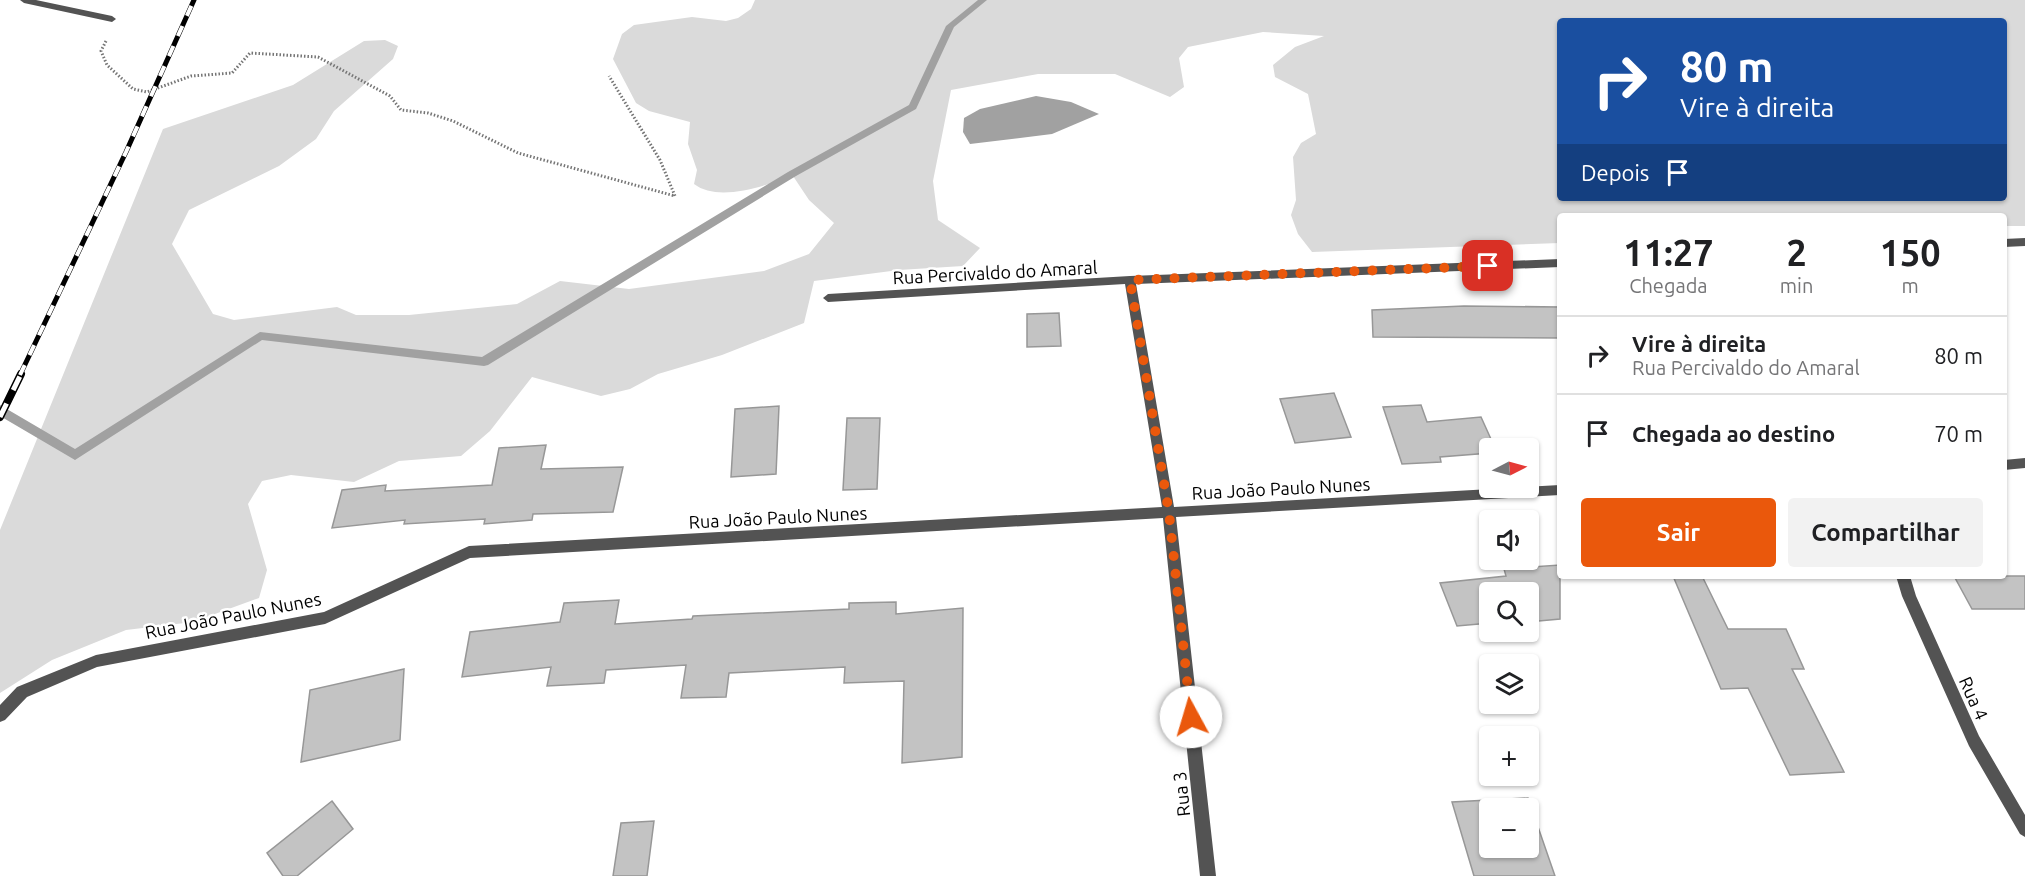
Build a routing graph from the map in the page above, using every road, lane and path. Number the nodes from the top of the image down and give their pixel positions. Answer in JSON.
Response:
{"nodes":[{"id":1,"x":24,"y":0,"type":"edge"},
{"id":2,"x":112,"y":19,"type":"joint"},
{"id":3,"x":609,"y":76,"type":"dead end"},
{"id":4,"x":2025,"y":242,"type":"edge"},
{"id":5,"x":2007,"y":243,"type":"edge"},
{"id":6,"x":1557,"y":263,"type":"edge"},
{"id":7,"x":1130,"y":280,"type":"junction"},
{"id":8,"x":828,"y":298,"type":"dead end"},
{"id":9,"x":2025,"y":464,"type":"edge"},
{"id":10,"x":2007,"y":465,"type":"edge"},
{"id":11,"x":1557,"y":490,"type":"edge"},
{"id":12,"x":1169,"y":513,"type":"junction"},
{"id":13,"x":1904,"y":579,"type":"edge"},
{"id":14,"x":0,"y":715,"type":"edge"},
{"id":15,"x":2025,"y":830,"type":"edge"},
{"id":16,"x":1208,"y":876,"type":"edge"}],
"edges":[{"from":1,"to":2,"type":"street"},
{"from":2,"to":3,"type":"path"},
{"from":4,"to":5,"type":"street"},
{"from":6,"to":7,"type":"street","name":"Rua Percivaldo do Amaral"},
{"from":7,"to":8,"type":"street","name":"Rua Percivaldo do Amaral"},
{"from":7,"to":12,"type":"street","name":"Rua 3"},
{"from":9,"to":10,"type":"street"},
{"from":11,"to":12,"type":"street","name":"Rua João Paulo Nunes"},
{"from":12,"to":14,"type":"street","name":"Rua João Paulo Nunes"},
{"from":12,"to":16,"type":"street","name":"Rua 3"},
{"from":13,"to":15,"type":"street","name":"Rua 4"}]}
